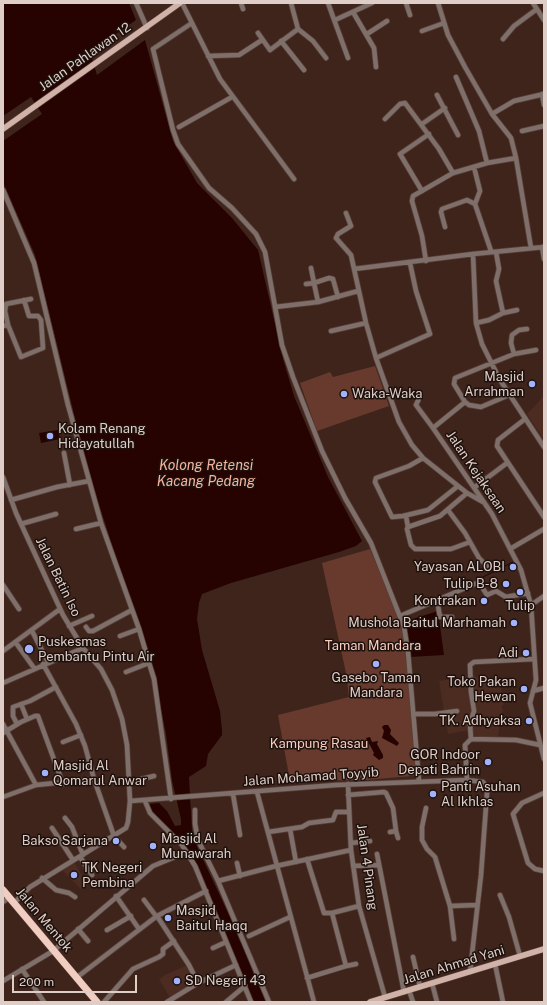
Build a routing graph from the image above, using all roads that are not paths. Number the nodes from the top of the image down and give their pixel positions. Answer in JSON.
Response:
{"nodes":[{"id":1,"x":136,"y":3,"type":"edge"},
{"id":2,"x":181,"y":3,"type":"edge"},
{"id":3,"x":240,"y":3,"type":"edge"},
{"id":4,"x":291,"y":3,"type":"edge"},
{"id":5,"x":328,"y":3,"type":"edge"},
{"id":6,"x":372,"y":3,"type":"edge"},
{"id":7,"x":406,"y":3,"type":"edge"},
{"id":8,"x":438,"y":3,"type":"edge"},
{"id":9,"x":533,"y":3,"type":"edge"},
{"id":10,"x":243,"y":9,"type":"dead end"},
{"id":11,"x":537,"y":9,"type":"junction"},
{"id":12,"x":353,"y":12,"type":"junction"},
{"id":13,"x":410,"y":15,"type":"dead end"},
{"id":14,"x":335,"y":20,"type":"junction"},
{"id":15,"x":544,"y":20,"type":"edge"},
{"id":16,"x":388,"y":21,"type":"dead end"},
{"id":17,"x":192,"y":23,"type":"junction"},
{"id":18,"x":444,"y":23,"type":"junction"},
{"id":19,"x":147,"y":28,"type":"junction"},
{"id":20,"x":298,"y":29,"type":"junction"},
{"id":21,"x":422,"y":31,"type":"dead end"},
{"id":22,"x":258,"y":33,"type":"dead end"},
{"id":23,"x":366,"y":34,"type":"junction"},
{"id":24,"x":503,"y":39,"type":"dead end"},
{"id":25,"x":262,"y":40,"type":"junction"},
{"id":26,"x":281,"y":41,"type":"junction"},
{"id":27,"x":208,"y":56,"type":"junction"},
{"id":28,"x":326,"y":58,"type":"dead end"},
{"id":29,"x":348,"y":58,"type":"dead end"},
{"id":30,"x":376,"y":67,"type":"dead end"},
{"id":31,"x":304,"y":70,"type":"dead end"},
{"id":32,"x":456,"y":77,"type":"dead end"},
{"id":33,"x":543,"y":94,"type":"edge"},
{"id":34,"x":437,"y":95,"type":"dead end"},
{"id":35,"x":232,"y":97,"type":"junction"},
{"id":36,"x":544,"y":105,"type":"edge"},
{"id":37,"x":445,"y":108,"type":"junction"},
{"id":38,"x":492,"y":114,"type":"junction"},
{"id":39,"x":385,"y":118,"type":"dead end"},
{"id":40,"x":422,"y":124,"type":"junction"},
{"id":41,"x":544,"y":126,"type":"edge"},
{"id":42,"x":179,"y":127,"type":"dead end"},
{"id":43,"x":3,"y":129,"type":"edge"},
{"id":44,"x":522,"y":131,"type":"dead end"},
{"id":45,"x":429,"y":134,"type":"junction"},
{"id":46,"x":458,"y":135,"type":"dead end"},
{"id":47,"x":516,"y":158,"type":"junction"},
{"id":48,"x":487,"y":163,"type":"junction"},
{"id":49,"x":474,"y":167,"type":"junction"},
{"id":50,"x":453,"y":173,"type":"junction"},
{"id":51,"x":294,"y":179,"type":"dead end"},
{"id":52,"x":3,"y":190,"type":"edge"},
{"id":53,"x":422,"y":191,"type":"junction"},
{"id":54,"x":475,"y":204,"type":"junction"},
{"id":55,"x":346,"y":213,"type":"dead end"},
{"id":56,"x":446,"y":227,"type":"dead end"},
{"id":57,"x":543,"y":247,"type":"edge"},
{"id":58,"x":532,"y":248,"type":"junction"},
{"id":59,"x":494,"y":252,"type":"junction"},
{"id":60,"x":472,"y":254,"type":"junction"},
{"id":61,"x":544,"y":259,"type":"edge"},
{"id":62,"x":426,"y":261,"type":"junction"},
{"id":63,"x":410,"y":263,"type":"junction"},
{"id":64,"x":311,"y":268,"type":"dead end"},
{"id":65,"x":354,"y":269,"type":"junction"},
{"id":66,"x":314,"y":282,"type":"junction"},
{"id":67,"x":306,"y":284,"type":"dead end"},
{"id":68,"x":358,"y":291,"type":"junction"},
{"id":69,"x":338,"y":297,"type":"junction"},
{"id":70,"x":31,"y":299,"type":"dead end"},
{"id":71,"x":24,"y":300,"type":"junction"},
{"id":72,"x":318,"y":302,"type":"junction"},
{"id":73,"x":275,"y":307,"type":"junction"},
{"id":74,"x":517,"y":310,"type":"dead end"},
{"id":75,"x":503,"y":313,"type":"junction"},
{"id":76,"x":366,"y":323,"type":"junction"},
{"id":77,"x":476,"y":323,"type":"junction"},
{"id":78,"x":5,"y":325,"type":"edge"},
{"id":79,"x":527,"y":329,"type":"dead end"},
{"id":80,"x":331,"y":331,"type":"dead end"},
{"id":81,"x":536,"y":350,"type":"dead end"},
{"id":82,"x":514,"y":354,"type":"junction"},
{"id":83,"x":376,"y":358,"type":"junction"},
{"id":84,"x":490,"y":363,"type":"junction"},
{"id":85,"x":510,"y":395,"type":"junction"},
{"id":86,"x":420,"y":396,"type":"dead end"},
{"id":87,"x":465,"y":402,"type":"junction"},
{"id":88,"x":525,"y":419,"type":"junction"},
{"id":89,"x":433,"y":428,"type":"junction"},
{"id":90,"x":544,"y":447,"type":"edge"},
{"id":91,"x":64,"y":453,"type":"dead end"},
{"id":92,"x":423,"y":458,"type":"junction"},
{"id":93,"x":507,"y":464,"type":"junction"},
{"id":94,"x":3,"y":477,"type":"edge"},
{"id":95,"x":89,"y":481,"type":"junction"},
{"id":96,"x":70,"y":485,"type":"junction"},
{"id":97,"x":458,"y":486,"type":"junction"},
{"id":98,"x":475,"y":487,"type":"junction"},
{"id":99,"x":468,"y":493,"type":"junction"},
{"id":100,"x":11,"y":500,"type":"junction"},
{"id":101,"x":485,"y":503,"type":"junction"},
{"id":102,"x":448,"y":510,"type":"junction"},
{"id":103,"x":56,"y":514,"type":"dead end"},
{"id":104,"x":406,"y":516,"type":"junction"},
{"id":105,"x":544,"y":517,"type":"edge"},
{"id":106,"x":101,"y":523,"type":"junction"},
{"id":107,"x":21,"y":524,"type":"junction"},
{"id":108,"x":408,"y":527,"type":"junction"},
{"id":109,"x":76,"y":529,"type":"dead end"},
{"id":110,"x":544,"y":529,"type":"edge"},
{"id":111,"x":470,"y":542,"type":"junction"},
{"id":112,"x":510,"y":549,"type":"junction"},
{"id":113,"x":487,"y":566,"type":"dead end"},
{"id":114,"x":3,"y":585,"type":"edge"},
{"id":115,"x":528,"y":593,"type":"junction"},
{"id":116,"x":544,"y":596,"type":"edge"},
{"id":117,"x":437,"y":600,"type":"junction"},
{"id":118,"x":531,"y":605,"type":"junction"},
{"id":119,"x":19,"y":609,"type":"dead end"},
{"id":120,"x":60,"y":610,"type":"junction"},
{"id":121,"x":132,"y":610,"type":"junction"},
{"id":122,"x":92,"y":616,"type":"dead end"},
{"id":123,"x":400,"y":616,"type":"junction"},
{"id":124,"x":452,"y":617,"type":"dead end"},
{"id":125,"x":69,"y":626,"type":"junction"},
{"id":126,"x":86,"y":627,"type":"dead end"},
{"id":127,"x":139,"y":630,"type":"junction"},
{"id":128,"x":32,"y":631,"type":"junction"},
{"id":129,"x":120,"y":636,"type":"dead end"},
{"id":130,"x":16,"y":642,"type":"junction"},
{"id":131,"x":83,"y":648,"type":"junction"},
{"id":132,"x":3,"y":651,"type":"edge"},
{"id":133,"x":534,"y":659,"type":"junction"},
{"id":134,"x":48,"y":662,"type":"junction"},
{"id":135,"x":149,"y":663,"type":"junction"},
{"id":136,"x":43,"y":664,"type":"junction"},
{"id":137,"x":34,"y":668,"type":"junction"},
{"id":138,"x":126,"y":672,"type":"dead end"},
{"id":139,"x":3,"y":682,"type":"edge"},
{"id":140,"x":56,"y":687,"type":"junction"},
{"id":141,"x":544,"y":688,"type":"edge"},
{"id":142,"x":533,"y":691,"type":"junction"},
{"id":143,"x":21,"y":704,"type":"junction"},
{"id":144,"x":457,"y":711,"type":"dead end"},
{"id":145,"x":414,"y":714,"type":"junction"},
{"id":146,"x":27,"y":719,"type":"junction"},
{"id":147,"x":3,"y":724,"type":"edge"},
{"id":148,"x":17,"y":724,"type":"junction"},
{"id":149,"x":5,"y":731,"type":"edge"},
{"id":150,"x":81,"y":735,"type":"junction"},
{"id":151,"x":471,"y":739,"type":"junction"},
{"id":152,"x":63,"y":742,"type":"dead end"},
{"id":153,"x":540,"y":745,"type":"junction"},
{"id":154,"x":544,"y":758,"type":"edge"},
{"id":155,"x":154,"y":776,"type":"dead end"},
{"id":156,"x":94,"y":779,"type":"junction"},
{"id":157,"x":466,"y":780,"type":"junction"},
{"id":158,"x":419,"y":781,"type":"junction"},
{"id":159,"x":129,"y":782,"type":"junction"},
{"id":160,"x":63,"y":784,"type":"junction"},
{"id":161,"x":348,"y":784,"type":"junction"},
{"id":162,"x":36,"y":785,"type":"junction"},
{"id":163,"x":257,"y":792,"type":"junction"},
{"id":164,"x":544,"y":793,"type":"edge"},
{"id":165,"x":232,"y":794,"type":"junction"},
{"id":166,"x":348,"y":795,"type":"junction"},
{"id":167,"x":3,"y":797,"type":"edge"},
{"id":168,"x":173,"y":799,"type":"junction"},
{"id":169,"x":130,"y":801,"type":"junction"},
{"id":170,"x":145,"y":801,"type":"junction"},
{"id":171,"x":426,"y":808,"type":"dead end"},
{"id":172,"x":195,"y":810,"type":"dead end"},
{"id":173,"x":349,"y":812,"type":"junction"},
{"id":174,"x":65,"y":818,"type":"dead end"},
{"id":175,"x":52,"y":828,"type":"dead end"},
{"id":176,"x":290,"y":829,"type":"junction"},
{"id":177,"x":396,"y":831,"type":"junction"},
{"id":178,"x":268,"y":832,"type":"junction"},
{"id":179,"x":390,"y":832,"type":"dead end"},
{"id":180,"x":240,"y":835,"type":"dead end"},
{"id":181,"x":114,"y":836,"type":"junction"},
{"id":182,"x":398,"y":838,"type":"dead end"},
{"id":183,"x":370,"y":841,"type":"dead end"},
{"id":184,"x":351,"y":843,"type":"junction"},
{"id":185,"x":124,"y":847,"type":"dead end"},
{"id":186,"x":351,"y":850,"type":"junction"},
{"id":187,"x":187,"y":852,"type":"junction"},
{"id":188,"x":377,"y":854,"type":"dead end"},
{"id":189,"x":82,"y":856,"type":"junction"},
{"id":190,"x":307,"y":859,"type":"junction"},
{"id":191,"x":74,"y":860,"type":"junction"},
{"id":192,"x":296,"y":862,"type":"junction"},
{"id":193,"x":237,"y":863,"type":"dead end"},
{"id":194,"x":379,"y":865,"type":"junction"},
{"id":195,"x":276,"y":866,"type":"junction"},
{"id":196,"x":353,"y":866,"type":"junction"},
{"id":197,"x":544,"y":871,"type":"edge"},
{"id":198,"x":92,"y":875,"type":"dead end"},
{"id":199,"x":240,"y":876,"type":"junction"},
{"id":200,"x":42,"y":878,"type":"junction"},
{"id":201,"x":218,"y":882,"type":"junction"},
{"id":202,"x":3,"y":890,"type":"edge"},
{"id":203,"x":206,"y":891,"type":"junction"},
{"id":204,"x":500,"y":895,"type":"dead end"},
{"id":205,"x":116,"y":896,"type":"junction"},
{"id":206,"x":75,"y":897,"type":"dead end"},
{"id":207,"x":144,"y":900,"type":"dead end"},
{"id":208,"x":9,"y":901,"type":"edge"},
{"id":209,"x":477,"y":905,"type":"junction"},
{"id":210,"x":359,"y":906,"type":"junction"},
{"id":211,"x":450,"y":906,"type":"junction"},
{"id":212,"x":332,"y":913,"type":"junction"},
{"id":213,"x":131,"y":916,"type":"junction"},
{"id":214,"x":157,"y":916,"type":"junction"},
{"id":215,"x":290,"y":917,"type":"junction"},
{"id":216,"x":78,"y":929,"type":"junction"},
{"id":217,"x":139,"y":929,"type":"junction"},
{"id":218,"x":107,"y":930,"type":"dead end"},
{"id":219,"x":249,"y":936,"type":"dead end"},
{"id":220,"x":454,"y":939,"type":"dead end"},
{"id":221,"x":88,"y":941,"type":"dead end"},
{"id":222,"x":174,"y":941,"type":"junction"},
{"id":223,"x":226,"y":942,"type":"junction"},
{"id":224,"x":213,"y":948,"type":"dead end"},
{"id":225,"x":544,"y":949,"type":"edge"},
{"id":226,"x":53,"y":951,"type":"junction"},
{"id":227,"x":520,"y":956,"type":"junction"},
{"id":228,"x":413,"y":957,"type":"dead end"},
{"id":229,"x":356,"y":964,"type":"dead end"},
{"id":230,"x":495,"y":964,"type":"junction"},
{"id":231,"x":236,"y":965,"type":"junction"},
{"id":232,"x":346,"y":966,"type":"junction"},
{"id":233,"x":22,"y":969,"type":"junction"},
{"id":234,"x":470,"y":972,"type":"junction"},
{"id":235,"x":76,"y":978,"type":"junction"},
{"id":236,"x":307,"y":978,"type":"junction"},
{"id":237,"x":3,"y":981,"type":"edge"},
{"id":238,"x":198,"y":983,"type":"junction"},
{"id":239,"x":432,"y":983,"type":"junction"},
{"id":240,"x":245,"y":986,"type":"junction"},
{"id":241,"x":420,"y":987,"type":"junction"},
{"id":242,"x":406,"y":991,"type":"junction"},
{"id":243,"x":385,"y":997,"type":"junction"},
{"id":244,"x":44,"y":1002,"type":"edge"},
{"id":245,"x":97,"y":1002,"type":"edge"},
{"id":246,"x":104,"y":1002,"type":"edge"},
{"id":247,"x":167,"y":1002,"type":"edge"},
{"id":248,"x":226,"y":1002,"type":"edge"},
{"id":249,"x":251,"y":1002,"type":"edge"},
{"id":250,"x":269,"y":1002,"type":"edge"},
{"id":251,"x":314,"y":1002,"type":"edge"},
{"id":252,"x":370,"y":1002,"type":"edge"},
{"id":253,"x":413,"y":1002,"type":"edge"},
{"id":254,"x":437,"y":1002,"type":"edge"},
{"id":255,"x":503,"y":1002,"type":"edge"}],
"edges":[{"from":1,"to":19,"type":"street"},
{"from":2,"to":17,"type":"street"},
{"from":2,"to":19,"type":"main road","name":"Jalan Pahlawan 12"},
{"from":3,"to":10,"type":"street"},
{"from":4,"to":20,"type":"street"},
{"from":5,"to":14,"type":"street"},
{"from":6,"to":12,"type":"street"},
{"from":7,"to":13,"type":"street"},
{"from":8,"to":18,"type":"street"},
{"from":9,"to":11,"type":"street"},
{"from":11,"to":15,"type":"street"},
{"from":11,"to":24,"type":"street"},
{"from":12,"to":14,"type":"street"},
{"from":12,"to":23,"type":"street"},
{"from":14,"to":29,"type":"street"},
{"from":16,"to":23,"type":"street"},
{"from":17,"to":27,"type":"street"},
{"from":17,"to":73,"type":"street"},
{"from":18,"to":21,"type":"street"},
{"from":18,"to":38,"type":"street"},
{"from":19,"to":43,"type":"main road","name":"Jalan Pahlawan 12"},
{"from":20,"to":26,"type":"street"},
{"from":20,"to":28,"type":"street"},
{"from":22,"to":25,"type":"street"},
{"from":23,"to":30,"type":"street"},
{"from":25,"to":26,"type":"street"},
{"from":25,"to":27,"type":"street"},
{"from":26,"to":31,"type":"street"},
{"from":27,"to":35,"type":"street"},
{"from":32,"to":48,"type":"street"},
{"from":33,"to":36,"type":"street"},
{"from":33,"to":38,"type":"street"},
{"from":34,"to":37,"type":"street"},
{"from":35,"to":42,"type":"street"},
{"from":35,"to":51,"type":"street"},
{"from":37,"to":40,"type":"street"},
{"from":37,"to":46,"type":"street"},
{"from":38,"to":47,"type":"street"},
{"from":39,"to":40,"type":"street"},
{"from":40,"to":45,"type":"street"},
{"from":41,"to":44,"type":"street"},
{"from":45,"to":50,"type":"street"},
{"from":45,"to":53,"type":"street"},
{"from":47,"to":48,"type":"street"},
{"from":47,"to":58,"type":"street"},
{"from":48,"to":49,"type":"street"},
{"from":49,"to":50,"type":"street"},
{"from":49,"to":54,"type":"street"},
{"from":50,"to":53,"type":"street"},
{"from":52,"to":95,"type":"street"},
{"from":53,"to":62,"type":"street"},
{"from":54,"to":56,"type":"street"},
{"from":54,"to":59,"type":"street"},
{"from":55,"to":65,"type":"street"},
{"from":57,"to":58,"type":"street"},
{"from":57,"to":61,"type":"street"},
{"from":58,"to":59,"type":"street"},
{"from":59,"to":60,"type":"street"},
{"from":59,"to":75,"type":"street"},
{"from":60,"to":62,"type":"street"},
{"from":60,"to":77,"type":"street"},
{"from":62,"to":63,"type":"street"},
{"from":63,"to":65,"type":"street"},
{"from":63,"to":83,"type":"street"},
{"from":64,"to":66,"type":"street"},
{"from":65,"to":68,"type":"street"},
{"from":66,"to":67,"type":"street"},
{"from":66,"to":69,"type":"street"},
{"from":66,"to":72,"type":"street"},
{"from":68,"to":69,"type":"street"},
{"from":68,"to":76,"type":"street"},
{"from":69,"to":72,"type":"street"},
{"from":70,"to":71,"type":"street"},
{"from":71,"to":78,"type":"street"},
{"from":71,"to":78,"type":"street"},
{"from":72,"to":73,"type":"street"},
{"from":73,"to":123,"type":"street"},
{"from":74,"to":75,"type":"street"},
{"from":75,"to":77,"type":"street"},
{"from":76,"to":80,"type":"street"},
{"from":76,"to":83,"type":"street"},
{"from":77,"to":84,"type":"street"},
{"from":79,"to":82,"type":"street"},
{"from":81,"to":82,"type":"street"},
{"from":82,"to":84,"type":"street"},
{"from":83,"to":92,"type":"street"},
{"from":84,"to":85,"type":"street"},
{"from":84,"to":87,"type":"street"},
{"from":85,"to":87,"type":"street"},
{"from":85,"to":88,"type":"street"},
{"from":86,"to":89,"type":"street"},
{"from":87,"to":89,"type":"street","name":"Jalan Kejaksaan"},
{"from":88,"to":90,"type":"street"},
{"from":88,"to":93,"type":"street"},
{"from":89,"to":98,"type":"street","name":"Jalan Kejaksaan"},
{"from":91,"to":96,"type":"street"},
{"from":92,"to":97,"type":"street"},
{"from":92,"to":104,"type":"street"},
{"from":93,"to":98,"type":"street"},
{"from":93,"to":105,"type":"street"},
{"from":94,"to":100,"type":"street","name":"Jalan Batin Iso"},
{"from":95,"to":96,"type":"street"},
{"from":95,"to":106,"type":"street"},
{"from":96,"to":100,"type":"street"},
{"from":97,"to":99,"type":"street"},
{"from":97,"to":104,"type":"street"},
{"from":98,"to":101,"type":"street","name":"Jalan Kejaksaan"},
{"from":99,"to":101,"type":"street"},
{"from":99,"to":102,"type":"street"},
{"from":100,"to":107,"type":"street","name":"Jalan Batin Iso"},
{"from":101,"to":112,"type":"street","name":"Jalan Kejaksaan"},
{"from":102,"to":108,"type":"street"},
{"from":102,"to":111,"type":"street"},
{"from":103,"to":107,"type":"street"},
{"from":104,"to":108,"type":"street"},
{"from":106,"to":109,"type":"street"},
{"from":106,"to":121,"type":"street"},
{"from":107,"to":120,"type":"street","name":"Jalan Batin Iso"},
{"from":108,"to":111,"type":"street"},
{"from":110,"to":112,"type":"street"},
{"from":111,"to":113,"type":"street"},
{"from":112,"to":115,"type":"street","name":"Jalan Kejaksaan"},
{"from":114,"to":119,"type":"street"},
{"from":115,"to":117,"type":"street"},
{"from":115,"to":118,"type":"street","name":"Jalan Kejaksaan"},
{"from":116,"to":118,"type":"street"},
{"from":117,"to":123,"type":"street"},
{"from":117,"to":124,"type":"street"},
{"from":118,"to":133,"type":"street","name":"Jalan Kejaksaan"},
{"from":120,"to":125,"type":"street","name":"Jalan Batin Iso"},
{"from":120,"to":128,"type":"street"},
{"from":121,"to":126,"type":"street"},
{"from":121,"to":127,"type":"street"},
{"from":122,"to":125,"type":"street"},
{"from":123,"to":145,"type":"street"},
{"from":125,"to":131,"type":"street","name":"Jalan Batin Iso"},
{"from":127,"to":129,"type":"street"},
{"from":127,"to":135,"type":"street"},
{"from":128,"to":130,"type":"street"},
{"from":128,"to":134,"type":"street"},
{"from":130,"to":132,"type":"street"},
{"from":130,"to":137,"type":"street"},
{"from":131,"to":134,"type":"street"},
{"from":131,"to":159,"type":"street","name":"Jalan Batin Iso"},
{"from":133,"to":142,"type":"street","name":"Jalan Kejaksaan"},
{"from":133,"to":151,"type":"street"},
{"from":134,"to":136,"type":"street"},
{"from":135,"to":138,"type":"street"},
{"from":135,"to":168,"type":"street"},
{"from":136,"to":137,"type":"street"},
{"from":136,"to":140,"type":"street"},
{"from":137,"to":139,"type":"street"},
{"from":140,"to":143,"type":"street"},
{"from":140,"to":150,"type":"street"},
{"from":141,"to":142,"type":"street"},
{"from":142,"to":153,"type":"street","name":"Jalan Kejaksaan"},
{"from":143,"to":146,"type":"street"},
{"from":143,"to":148,"type":"street"},
{"from":144,"to":145,"type":"street"},
{"from":145,"to":158,"type":"street"},
{"from":146,"to":148,"type":"street"},
{"from":146,"to":160,"type":"street"},
{"from":147,"to":149,"type":"street"},
{"from":148,"to":149,"type":"street"},
{"from":149,"to":162,"type":"street"},
{"from":150,"to":152,"type":"street"},
{"from":150,"to":156,"type":"street"},
{"from":151,"to":153,"type":"street"},
{"from":151,"to":157,"type":"street"},
{"from":153,"to":154,"type":"street","name":"Jalan Kejaksaan"},
{"from":155,"to":159,"type":"street"},
{"from":156,"to":160,"type":"street"},
{"from":156,"to":181,"type":"street"},
{"from":157,"to":158,"type":"street","name":"Jalan Mohamad Toyyib"},
{"from":157,"to":209,"type":"street","name":"Jalan Mohamad Toyyib"},
{"from":158,"to":161,"type":"street","name":"Jalan Mohamad Toyyib"},
{"from":159,"to":169,"type":"street","name":"Jalan Batin Iso"},
{"from":160,"to":162,"type":"street"},
{"from":161,"to":163,"type":"street","name":"Jalan Mohamad Toyyib"},
{"from":161,"to":166,"type":"street","name":"Jalan 4 Pinang"},
{"from":162,"to":167,"type":"street"},
{"from":163,"to":165,"type":"street","name":"Jalan Mohamad Toyyib"},
{"from":163,"to":178,"type":"street"},
{"from":164,"to":197,"type":"street"},
{"from":165,"to":168,"type":"street","name":"Jalan Mohamad Toyyib"},
{"from":165,"to":180,"type":"street"},
{"from":166,"to":173,"type":"street","name":"Jalan 4 Pinang"},
{"from":166,"to":177,"type":"street"},
{"from":168,"to":170,"type":"street"},
{"from":169,"to":170,"type":"street"},
{"from":169,"to":181,"type":"street","name":"Jalan Batin Iso"},
{"from":170,"to":187,"type":"street"},
{"from":171,"to":211,"type":"street"},
{"from":172,"to":201,"type":"street"},
{"from":173,"to":176,"type":"street"},
{"from":173,"to":184,"type":"street","name":"Jalan 4 Pinang"},
{"from":174,"to":189,"type":"street"},
{"from":175,"to":191,"type":"street"},
{"from":176,"to":178,"type":"street"},
{"from":176,"to":192,"type":"street"},
{"from":177,"to":179,"type":"street"},
{"from":177,"to":182,"type":"street"},
{"from":178,"to":195,"type":"street"},
{"from":181,"to":185,"type":"street"},
{"from":181,"to":189,"type":"street","name":"Jalan Batin Iso"},
{"from":183,"to":184,"type":"street"},
{"from":184,"to":186,"type":"street","name":"Jalan 4 Pinang"},
{"from":186,"to":190,"type":"street"},
{"from":186,"to":196,"type":"street","name":"Jalan 4 Pinang"},
{"from":187,"to":203,"type":"street"},
{"from":187,"to":205,"type":"street"},
{"from":188,"to":194,"type":"street"},
{"from":189,"to":191,"type":"street","name":"Jalan Batin Iso"},
{"from":189,"to":198,"type":"street"},
{"from":190,"to":192,"type":"street"},
{"from":190,"to":212,"type":"street"},
{"from":191,"to":200,"type":"street","name":"Jalan Batin Iso"},
{"from":192,"to":195,"type":"street"},
{"from":193,"to":199,"type":"street"},
{"from":194,"to":196,"type":"street"},
{"from":194,"to":242,"type":"street"},
{"from":195,"to":199,"type":"street"},
{"from":195,"to":215,"type":"street"},
{"from":196,"to":210,"type":"street","name":"Jalan 4 Pinang"},
{"from":199,"to":201,"type":"street"},
{"from":200,"to":206,"type":"street"},
{"from":200,"to":208,"type":"street","name":"Jalan Batin Iso"},
{"from":201,"to":250,"type":"street"},
{"from":202,"to":208,"type":"highway","name":"Jalan Mentok"},
{"from":203,"to":214,"type":"street"},
{"from":203,"to":223,"type":"street"},
{"from":204,"to":227,"type":"street"},
{"from":205,"to":213,"type":"street"},
{"from":205,"to":216,"type":"street"},
{"from":207,"to":214,"type":"street"},
{"from":208,"to":226,"type":"highway","name":"Jalan Mentok"},
{"from":209,"to":211,"type":"street"},
{"from":209,"to":234,"type":"street","name":"Jalan Mohamad Toyyib"},
{"from":210,"to":212,"type":"street"},
{"from":210,"to":243,"type":"street","name":"Jalan 4 Pinang"},
{"from":211,"to":220,"type":"street"},
{"from":212,"to":232,"type":"street"},
{"from":213,"to":217,"type":"street"},
{"from":213,"to":218,"type":"street"},
{"from":214,"to":217,"type":"street"},
{"from":214,"to":222,"type":"street"},
{"from":215,"to":219,"type":"street"},
{"from":215,"to":236,"type":"street"},
{"from":216,"to":221,"type":"street"},
{"from":216,"to":226,"type":"street"},
{"from":217,"to":235,"type":"street"},
{"from":222,"to":238,"type":"street"},
{"from":222,"to":246,"type":"street"},
{"from":223,"to":224,"type":"street"},
{"from":223,"to":231,"type":"street"},
{"from":225,"to":227,"type":"main road","name":"Jalan Ahmad Yani"},
{"from":226,"to":233,"type":"street"},
{"from":226,"to":235,"type":"highway","name":"Jalan Mentok"},
{"from":227,"to":230,"type":"main road","name":"Jalan Ahmad Yani"},
{"from":228,"to":241,"type":"street"},
{"from":229,"to":232,"type":"street"},
{"from":230,"to":234,"type":"main road","name":"Jalan Ahmad Yani"},
{"from":230,"to":255,"type":"street"},
{"from":231,"to":238,"type":"street"},
{"from":231,"to":240,"type":"street"},
{"from":232,"to":236,"type":"street"},
{"from":233,"to":237,"type":"street"},
{"from":233,"to":244,"type":"street"},
{"from":234,"to":239,"type":"main road","name":"Jalan Ahmad Yani"},
{"from":235,"to":245,"type":"highway","name":"Jalan Mentok"},
{"from":236,"to":251,"type":"street"},
{"from":238,"to":247,"type":"street"},
{"from":239,"to":241,"type":"main road","name":"Jalan Ahmad Yani"},
{"from":239,"to":254,"type":"street"},
{"from":240,"to":248,"type":"street"},
{"from":240,"to":249,"type":"street"},
{"from":241,"to":242,"type":"main road","name":"Jalan Ahmad Yani"},
{"from":242,"to":243,"type":"main road","name":"Jalan Ahmad Yani"},
{"from":242,"to":253,"type":"street"},
{"from":243,"to":252,"type":"main road","name":"Jalan Ahmad Yani"}]}
